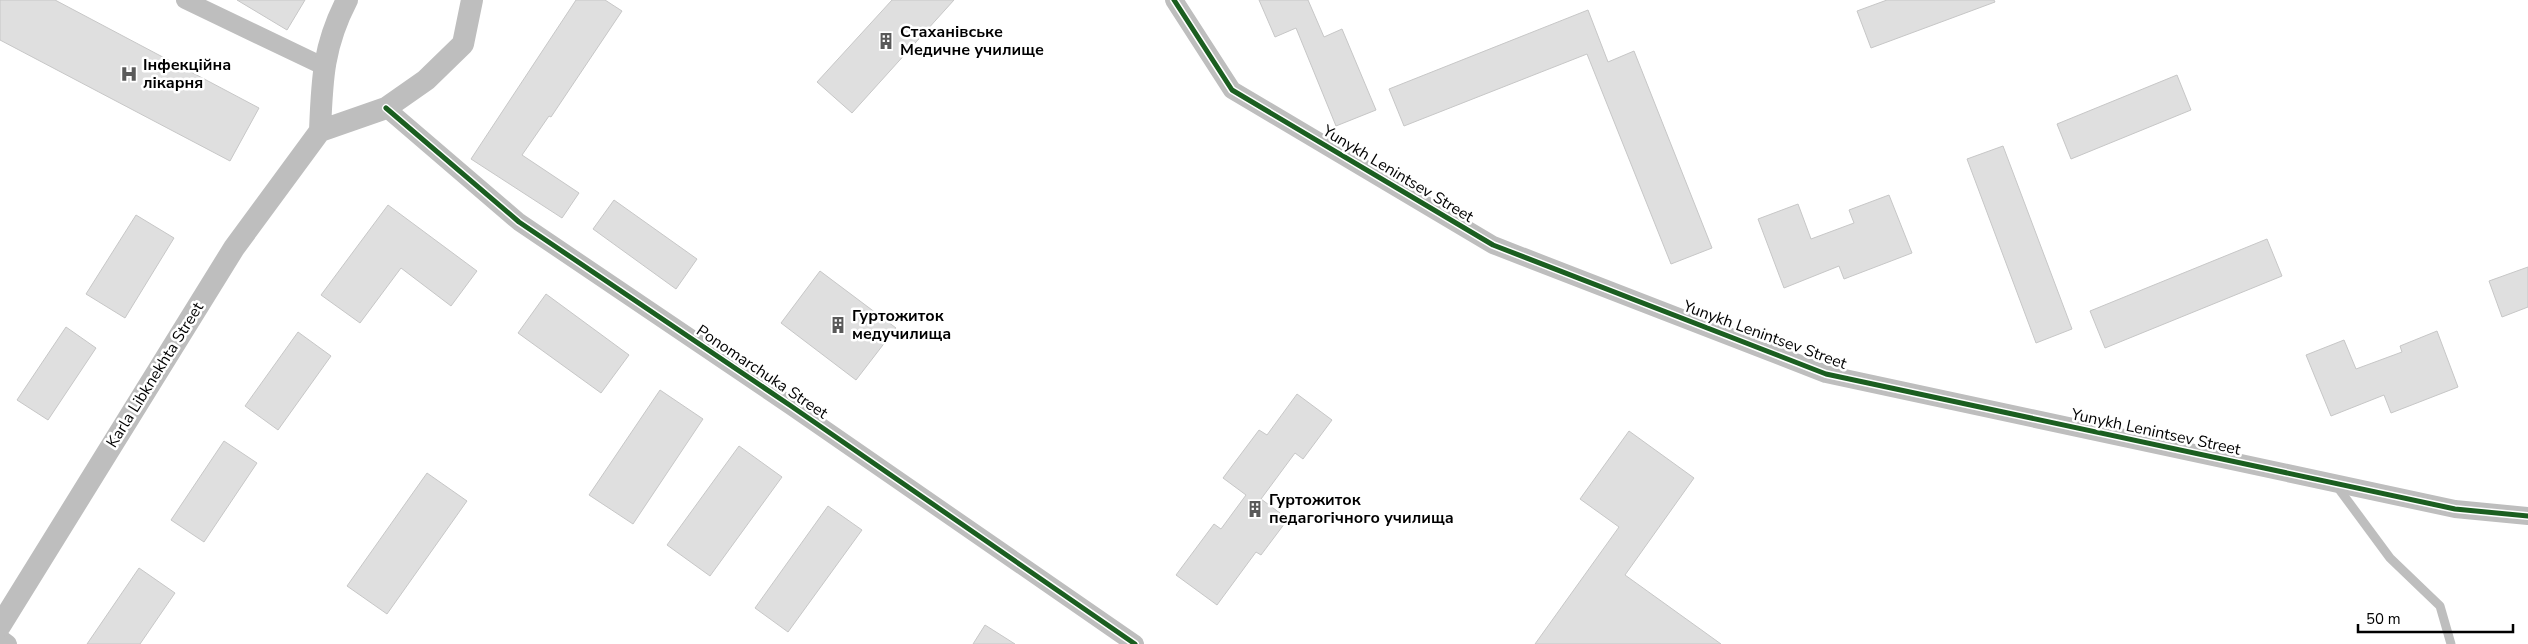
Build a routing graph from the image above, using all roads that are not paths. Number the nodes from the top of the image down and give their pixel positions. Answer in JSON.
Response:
{"nodes":[{"id":1,"x":185,"y":0,"type":"edge"},
{"id":2,"x":347,"y":0,"type":"edge"},
{"id":3,"x":472,"y":0,"type":"edge"},
{"id":4,"x":1174,"y":0,"type":"edge"},
{"id":5,"x":323,"y":66,"type":"junction"},
{"id":6,"x":386,"y":108,"type":"junction"},
{"id":7,"x":320,"y":131,"type":"junction"},
{"id":8,"x":2334,"y":483,"type":"junction"},
{"id":9,"x":2528,"y":516,"type":"edge"},
{"id":10,"x":0,"y":626,"type":"edge"},
{"id":11,"x":0,"y":638,"type":"edge"},
{"id":12,"x":8,"y":644,"type":"edge"},
{"id":13,"x":1135,"y":644,"type":"edge"},
{"id":14,"x":2451,"y":644,"type":"edge"}],
"edges":[{"from":1,"to":5,"type":"street"},
{"from":2,"to":5,"type":"street"},
{"from":3,"to":6,"type":"street"},
{"from":4,"to":8,"type":"street","name":"Yunykh Lenintsev Street"},
{"from":5,"to":7,"type":"street"},
{"from":6,"to":7,"type":"street"},
{"from":6,"to":13,"type":"street","name":"Ponomarchuka Street"},
{"from":7,"to":10,"type":"street","name":"Karla Libknekhta Street"},
{"from":8,"to":9,"type":"street","name":"Yunykh Lenintsev Street"},
{"from":8,"to":14,"type":"lane"},
{"from":11,"to":12,"type":"street"}]}
